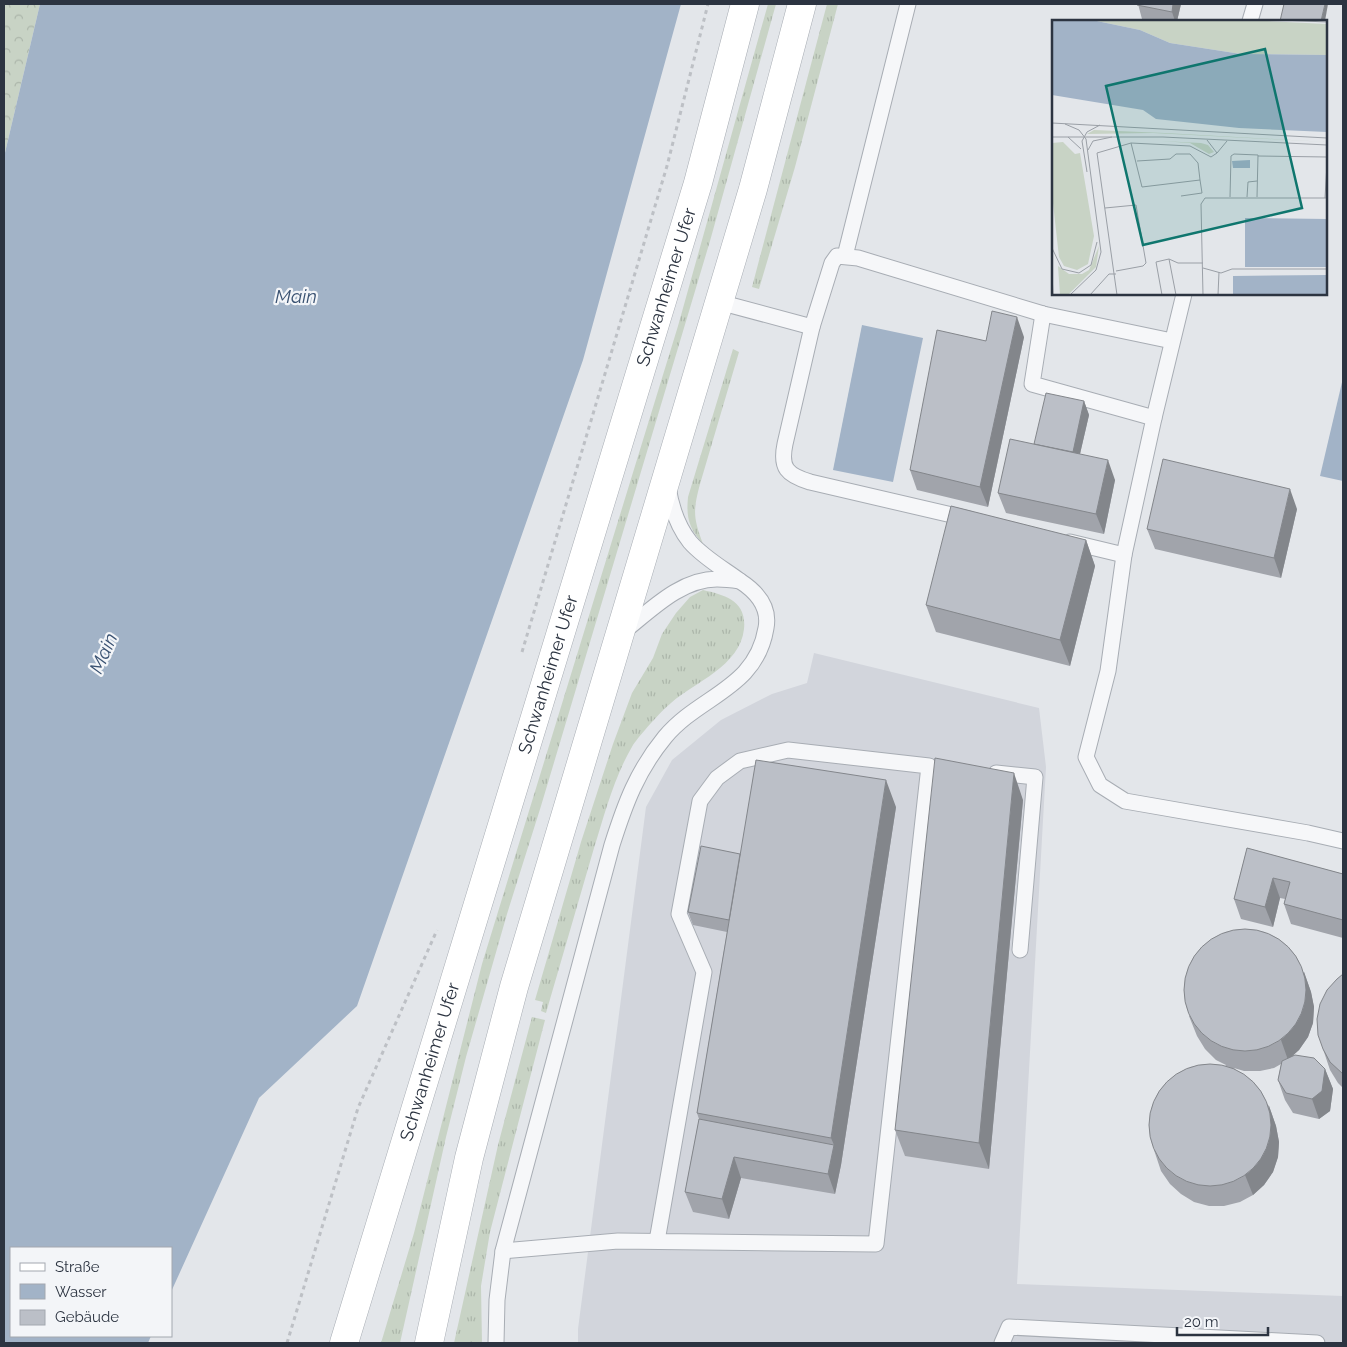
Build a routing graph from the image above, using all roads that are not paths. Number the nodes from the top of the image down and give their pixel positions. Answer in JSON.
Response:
{"nodes":[{"id":1,"x":745,"y":4,"type":"edge"},
{"id":2,"x":802,"y":4,"type":"edge"},
{"id":3,"x":908,"y":4,"type":"edge"},
{"id":4,"x":1255,"y":4,"type":"edge"},
{"id":5,"x":1250,"y":20,"type":"edge"},
{"id":6,"x":844,"y":256,"type":"junction"},
{"id":7,"x":1184,"y":295,"type":"edge"},
{"id":8,"x":719,"y":302,"type":"junction"},
{"id":9,"x":1043,"y":314,"type":"junction"},
{"id":10,"x":812,"y":327,"type":"junction"},
{"id":11,"x":1172,"y":341,"type":"junction"},
{"id":12,"x":1154,"y":418,"type":"junction"},
{"id":13,"x":666,"y":476,"type":"junction"},
{"id":14,"x":981,"y":521,"type":"edge"},
{"id":15,"x":1058,"y":539,"type":"edge"},
{"id":16,"x":1124,"y":555,"type":"junction"},
{"id":17,"x":740,"y":581,"type":"junction"},
{"id":18,"x":619,"y":634,"type":"junction"},
{"id":19,"x":978,"y":771,"type":"edge"},
{"id":20,"x":1343,"y":841,"type":"edge"},
{"id":21,"x":1020,"y":950,"type":"dead end"},
{"id":22,"x":657,"y":1241,"type":"junction"},
{"id":23,"x":503,"y":1251,"type":"junction"},
{"id":24,"x":344,"y":1343,"type":"edge"},
{"id":25,"x":429,"y":1343,"type":"edge"},
{"id":26,"x":496,"y":1343,"type":"edge"},
{"id":27,"x":1002,"y":1343,"type":"edge"},
{"id":28,"x":1317,"y":1343,"type":"edge"}],
"edges":[{"from":1,"to":24,"type":"main road","name":"Schwanheimer Ufer"},
{"from":2,"to":8,"type":"main road"},
{"from":3,"to":6,"type":"lane"},
{"from":4,"to":5,"type":"lane"},
{"from":6,"to":9,"type":"lane"},
{"from":6,"to":10,"type":"lane"},
{"from":7,"to":11,"type":"lane"},
{"from":8,"to":10,"type":"lane"},
{"from":8,"to":13,"type":"main road"},
{"from":9,"to":11,"type":"lane"},
{"from":9,"to":12,"type":"lane"},
{"from":10,"to":14,"type":"lane"},
{"from":11,"to":12,"type":"lane"},
{"from":12,"to":16,"type":"lane"},
{"from":13,"to":17,"type":"lane"},
{"from":13,"to":18,"type":"main road"},
{"from":15,"to":16,"type":"lane"},
{"from":16,"to":20,"type":"lane"},
{"from":17,"to":18,"type":"lane"},
{"from":17,"to":23,"type":"lane"},
{"from":18,"to":25,"type":"main road"},
{"from":19,"to":21,"type":"lane"},
{"from":22,"to":22,"type":"lane"},
{"from":22,"to":23,"type":"lane"},
{"from":23,"to":26,"type":"lane"},
{"from":27,"to":28,"type":"lane"}]}
